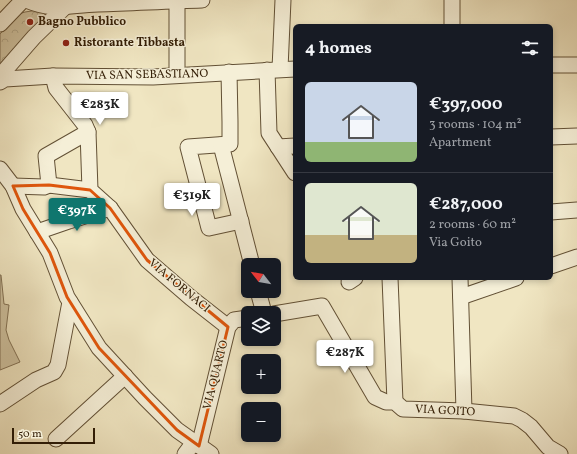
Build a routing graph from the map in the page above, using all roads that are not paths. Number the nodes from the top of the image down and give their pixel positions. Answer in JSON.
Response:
{"nodes":[{"id":1,"x":22,"y":0,"type":"edge"},
{"id":2,"x":26,"y":0,"type":"edge"},
{"id":3,"x":202,"y":0,"type":"edge"},
{"id":4,"x":283,"y":0,"type":"edge"},
{"id":5,"x":452,"y":0,"type":"edge"},
{"id":6,"x":123,"y":1,"type":"edge"},
{"id":7,"x":177,"y":1,"type":"edge"},
{"id":8,"x":68,"y":4,"type":"edge"},
{"id":9,"x":0,"y":24,"type":"edge"},
{"id":10,"x":452,"y":24,"type":"edge"},
{"id":11,"x":553,"y":65,"type":"edge"},
{"id":12,"x":577,"y":65,"type":"edge"},
{"id":13,"x":281,"y":69,"type":"edge"},
{"id":14,"x":229,"y":72,"type":"junction"},
{"id":15,"x":177,"y":75,"type":"junction"},
{"id":16,"x":0,"y":76,"type":"edge"},
{"id":17,"x":53,"y":76,"type":"junction"},
{"id":18,"x":0,"y":82,"type":"edge"},
{"id":19,"x":88,"y":132,"type":"junction"},
{"id":20,"x":577,"y":136,"type":"edge"},
{"id":21,"x":553,"y":137,"type":"edge"},
{"id":22,"x":225,"y":145,"type":"junction"},
{"id":23,"x":293,"y":146,"type":"edge"},
{"id":24,"x":278,"y":147,"type":"junction"},
{"id":25,"x":0,"y":169,"type":"edge"},
{"id":26,"x":293,"y":170,"type":"edge"},
{"id":27,"x":49,"y":184,"type":"junction"},
{"id":28,"x":13,"y":186,"type":"junction"},
{"id":29,"x":90,"y":190,"type":"junction"},
{"id":30,"x":110,"y":208,"type":"junction"},
{"id":31,"x":577,"y":210,"type":"edge"},
{"id":32,"x":553,"y":212,"type":"edge"},
{"id":33,"x":241,"y":221,"type":"junction"},
{"id":34,"x":37,"y":232,"type":"junction"},
{"id":35,"x":577,"y":257,"type":"edge"},
{"id":36,"x":250,"y":258,"type":"edge"},
{"id":37,"x":553,"y":265,"type":"edge"},
{"id":38,"x":390,"y":280,"type":"edge"},
{"id":39,"x":460,"y":280,"type":"edge"},
{"id":40,"x":510,"y":280,"type":"edge"},
{"id":41,"x":461,"y":297,"type":"junction"},
{"id":42,"x":70,"y":302,"type":"junction"},
{"id":43,"x":281,"y":313,"type":"edge"},
{"id":44,"x":241,"y":319,"type":"edge"},
{"id":45,"x":228,"y":327,"type":"junction"},
{"id":46,"x":125,"y":376,"type":"junction"},
{"id":47,"x":395,"y":402,"type":"junction"},
{"id":48,"x":0,"y":404,"type":"edge"},
{"id":49,"x":464,"y":411,"type":"junction"},
{"id":50,"x":56,"y":439,"type":"dead end"},
{"id":51,"x":197,"y":449,"type":"edge"},
{"id":52,"x":560,"y":454,"type":"edge"}],
"edges":[{"from":1,"to":9,"type":"street"},
{"from":2,"to":8,"type":"street"},
{"from":3,"to":7,"type":"street"},
{"from":4,"to":13,"type":"street"},
{"from":5,"to":10,"type":"street"},
{"from":6,"to":7,"type":"street"},
{"from":6,"to":8,"type":"street"},
{"from":7,"to":15,"type":"street"},
{"from":8,"to":16,"type":"street"},
{"from":11,"to":12,"type":"street"},
{"from":13,"to":14,"type":"street","name":"VIA SAN SEBASTIANO"},
{"from":13,"to":24,"type":"street"},
{"from":14,"to":15,"type":"street","name":"VIA SAN SEBASTIANO"},
{"from":14,"to":22,"type":"street"},
{"from":15,"to":17,"type":"street","name":"VIA SAN SEBASTIANO"},
{"from":17,"to":18,"type":"street","name":"VIA SAN SEBASTIANO"},
{"from":17,"to":19,"type":"street"},
{"from":19,"to":27,"type":"street"},
{"from":19,"to":29,"type":"street"},
{"from":20,"to":21,"type":"street"},
{"from":22,"to":33,"type":"street"},
{"from":22,"to":33,"type":"street"},
{"from":23,"to":24,"type":"street"},
{"from":24,"to":26,"type":"street"},
{"from":25,"to":28,"type":"street"},
{"from":27,"to":28,"type":"street"},
{"from":27,"to":29,"type":"street"},
{"from":28,"to":34,"type":"street"},
{"from":29,"to":30,"type":"street","name":"VIA FORNACI"},
{"from":30,"to":34,"type":"street"},
{"from":30,"to":45,"type":"street","name":"VIA FORNACI"},
{"from":31,"to":32,"type":"street"},
{"from":33,"to":36,"type":"street"},
{"from":34,"to":42,"type":"street"},
{"from":35,"to":37,"type":"street"},
{"from":38,"to":47,"type":"street"},
{"from":39,"to":41,"type":"street"},
{"from":40,"to":41,"type":"street"},
{"from":41,"to":49,"type":"street"},
{"from":42,"to":46,"type":"street"},
{"from":42,"to":48,"type":"street"},
{"from":43,"to":47,"type":"street","name":"VIA GOITO"},
{"from":44,"to":45,"type":"street","name":"VIA QUARTO"},
{"from":45,"to":51,"type":"street","name":"VIA QUARTO"},
{"from":46,"to":50,"type":"street"},
{"from":46,"to":51,"type":"street"},
{"from":47,"to":49,"type":"street","name":"VIA GOITO"},
{"from":49,"to":52,"type":"street","name":"VIA GOITO"}]}
